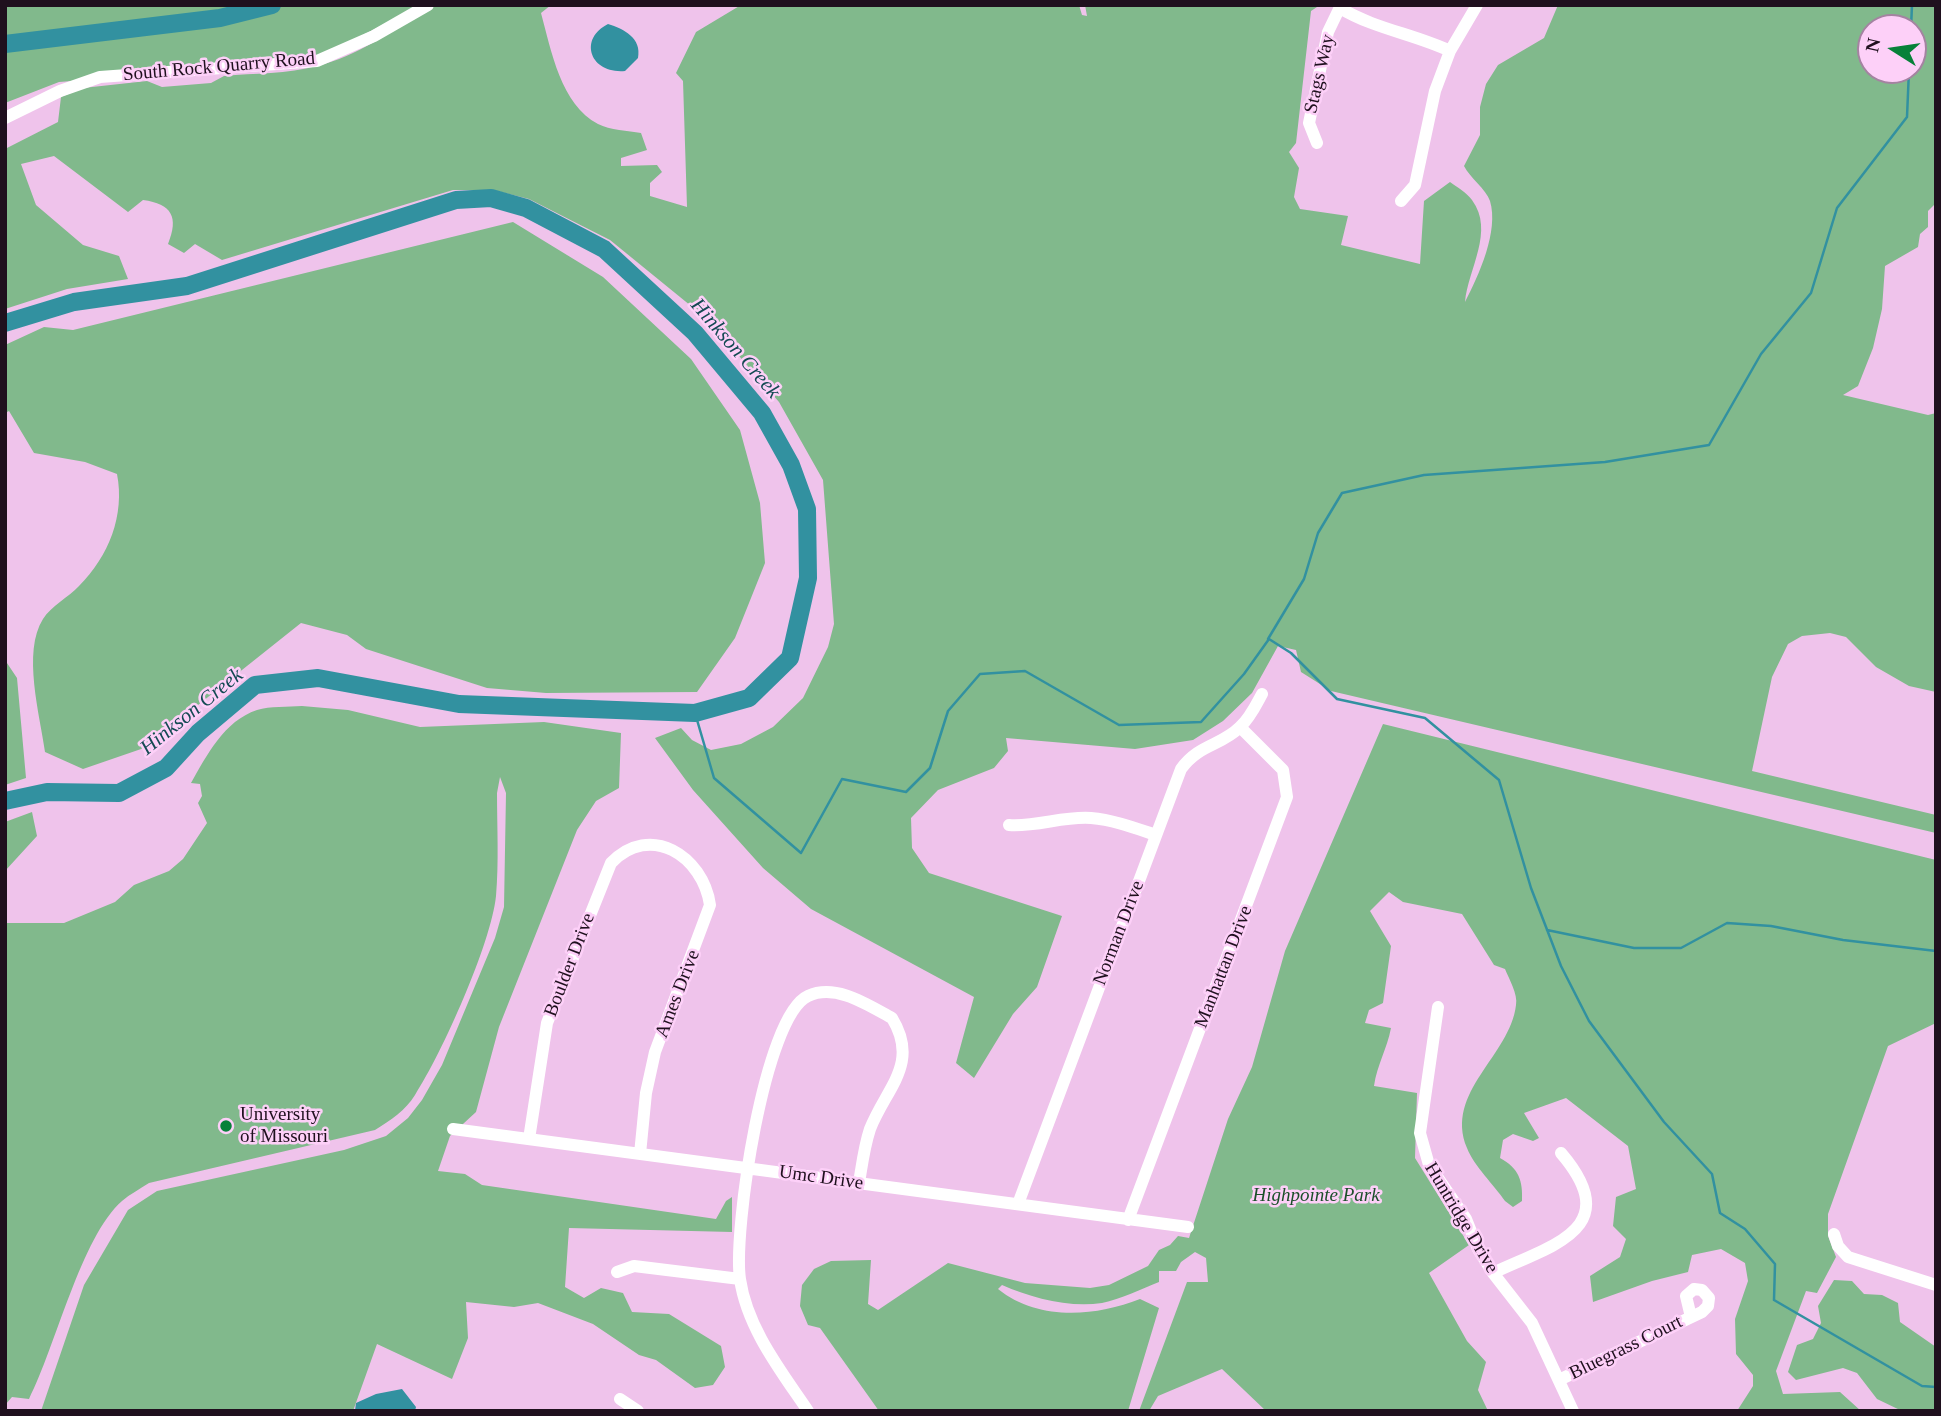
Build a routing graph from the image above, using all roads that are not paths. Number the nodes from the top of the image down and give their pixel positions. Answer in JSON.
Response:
{"nodes":[{"id":1,"x":428,"y":5,"type":"edge"},
{"id":2,"x":1478,"y":5,"type":"edge"},
{"id":3,"x":1341,"y":7,"type":"edge"},
{"id":4,"x":1450,"y":51,"type":"junction"},
{"id":5,"x":5,"y":118,"type":"edge"},
{"id":6,"x":1317,"y":143,"type":"dead end"},
{"id":7,"x":1401,"y":201,"type":"dead end"},
{"id":8,"x":1262,"y":694,"type":"dead end"},
{"id":9,"x":1240,"y":727,"type":"junction"},
{"id":10,"x":1009,"y":825,"type":"dead end"},
{"id":11,"x":1156,"y":835,"type":"junction"},
{"id":12,"x":673,"y":850,"type":"joint"},
{"id":13,"x":1438,"y":1007,"type":"dead end"},
{"id":14,"x":453,"y":1129,"type":"dead end"},
{"id":15,"x":529,"y":1139,"type":"junction"},
{"id":16,"x":1561,"y":1153,"type":"dead end"},
{"id":17,"x":640,"y":1154,"type":"junction"},
{"id":18,"x":749,"y":1168,"type":"junction"},
{"id":19,"x":859,"y":1183,"type":"junction"},
{"id":20,"x":1018,"y":1204,"type":"junction"},
{"id":21,"x":1128,"y":1220,"type":"junction"},
{"id":22,"x":1188,"y":1227,"type":"dead end"},
{"id":23,"x":1834,"y":1234,"type":"dead end"},
{"id":24,"x":617,"y":1272,"type":"dead end"},
{"id":25,"x":1493,"y":1273,"type":"junction"},
{"id":26,"x":740,"y":1279,"type":"junction"},
{"id":27,"x":1936,"y":1285,"type":"edge"},
{"id":28,"x":1691,"y":1317,"type":"dead end"},
{"id":29,"x":1560,"y":1379,"type":"junction"},
{"id":30,"x":620,"y":1399,"type":"dead end"},
{"id":31,"x":638,"y":1411,"type":"edge"},
{"id":32,"x":808,"y":1411,"type":"edge"},
{"id":33,"x":1573,"y":1411,"type":"edge"}],
"edges":[{"from":1,"to":5,"type":"street","name":"South Rock Quarry Road"},
{"from":2,"to":4,"type":"street"},
{"from":3,"to":4,"type":"street"},
{"from":3,"to":6,"type":"street","name":"Stags Way"},
{"from":4,"to":7,"type":"street"},
{"from":8,"to":9,"type":"street","name":"Norman Drive"},
{"from":9,"to":11,"type":"street","name":"Norman Drive"},
{"from":9,"to":21,"type":"street","name":"Manhattan Drive"},
{"from":10,"to":11,"type":"street"},
{"from":11,"to":20,"type":"street","name":"Norman Drive"},
{"from":12,"to":15,"type":"street","name":"Boulder Drive"},
{"from":12,"to":17,"type":"street","name":"Ames Drive"},
{"from":13,"to":25,"type":"street","name":"Huntridge Drive"},
{"from":14,"to":15,"type":"street","name":"Umc Drive"},
{"from":15,"to":17,"type":"street","name":"Umc Drive"},
{"from":16,"to":25,"type":"street"},
{"from":17,"to":18,"type":"street","name":"Umc Drive"},
{"from":18,"to":19,"type":"street","name":"Umc Drive"},
{"from":18,"to":19,"type":"street"},
{"from":18,"to":26,"type":"street"},
{"from":19,"to":20,"type":"street","name":"Umc Drive"},
{"from":20,"to":21,"type":"street","name":"Umc Drive"},
{"from":21,"to":22,"type":"street","name":"Umc Drive"},
{"from":23,"to":27,"type":"street"},
{"from":24,"to":26,"type":"street"},
{"from":25,"to":29,"type":"street","name":"Huntridge Drive"},
{"from":26,"to":32,"type":"street"},
{"from":28,"to":29,"type":"street","name":"Bluegrass Court"},
{"from":29,"to":33,"type":"street","name":"Huntridge Drive"},
{"from":30,"to":31,"type":"street"}]}
